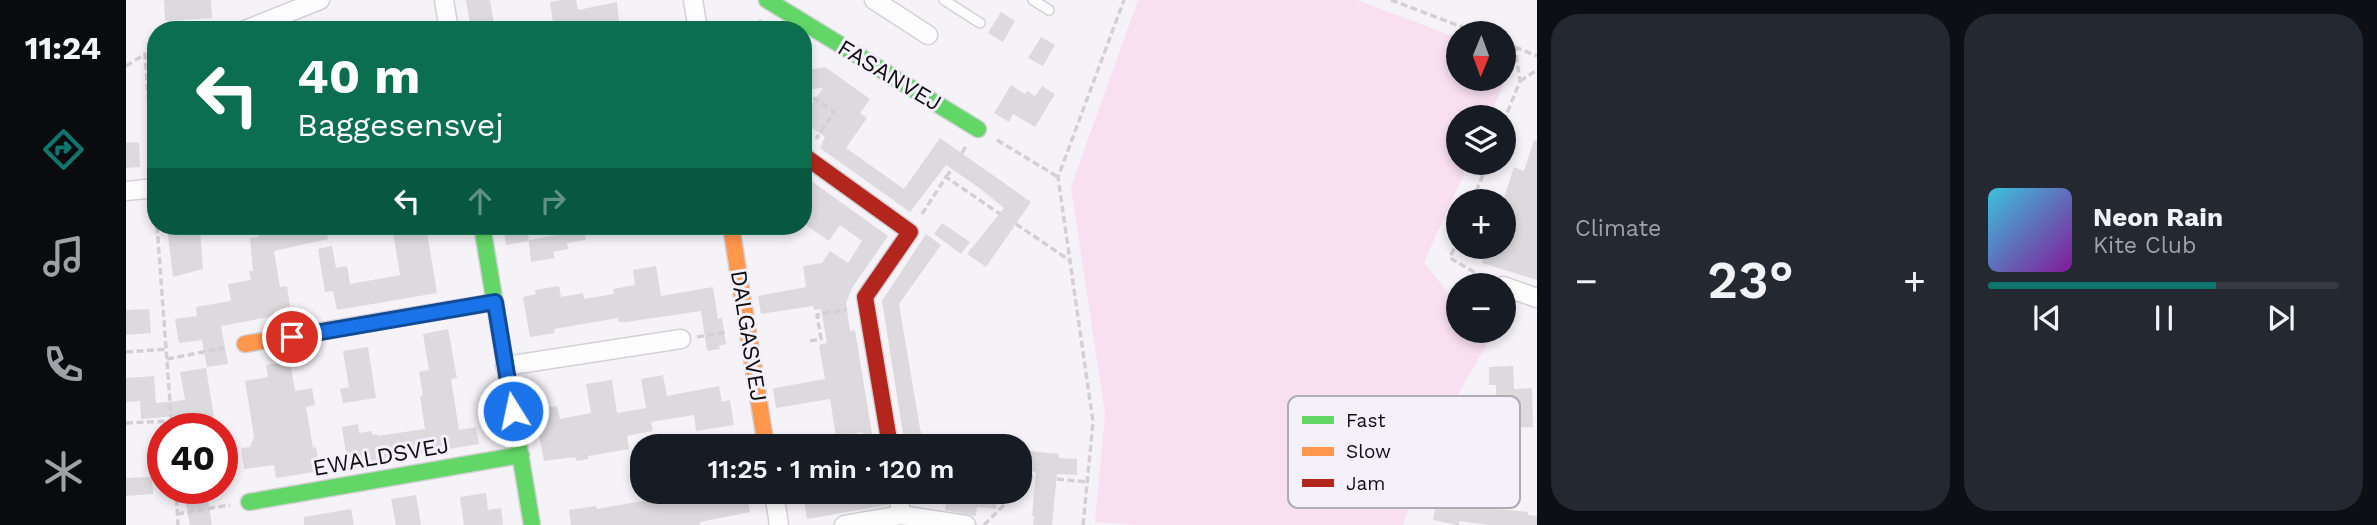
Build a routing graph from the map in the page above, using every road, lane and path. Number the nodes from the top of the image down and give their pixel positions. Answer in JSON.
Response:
{"nodes":[{"id":1,"x":320,"y":0,"type":"edge"},
{"id":2,"x":444,"y":0,"type":"edge"},
{"id":3,"x":693,"y":0,"type":"edge"},
{"id":4,"x":766,"y":0,"type":"edge"},
{"id":5,"x":874,"y":0,"type":"edge"},
{"id":6,"x":944,"y":0,"type":"edge"},
{"id":7,"x":1033,"y":0,"type":"edge"},
{"id":8,"x":1124,"y":0,"type":"edge"},
{"id":9,"x":1391,"y":0,"type":"edge"},
{"id":10,"x":1049,"y":10,"type":"dead end"},
{"id":11,"x":268,"y":21,"type":"edge"},
{"id":12,"x":448,"y":21,"type":"edge"},
{"id":13,"x":696,"y":21,"type":"edge"},
{"id":14,"x":801,"y":21,"type":"edge"},
{"id":15,"x":1446,"y":21,"type":"edge"},
{"id":16,"x":980,"y":23,"type":"dead end"},
{"id":17,"x":812,"y":28,"type":"edge"},
{"id":18,"x":928,"y":35,"type":"dead end"},
{"id":19,"x":1516,"y":47,"type":"edge"},
{"id":20,"x":1516,"y":54,"type":"edge"},
{"id":21,"x":1537,"y":56,"type":"edge"},
{"id":22,"x":126,"y":66,"type":"edge"},
{"id":23,"x":1537,"y":69,"type":"edge"},
{"id":24,"x":147,"y":81,"type":"edge"},
{"id":25,"x":1520,"y":81,"type":"junction"},
{"id":26,"x":812,"y":97,"type":"edge"},
{"id":27,"x":1510,"y":105,"type":"edge"},
{"id":28,"x":978,"y":129,"type":"joint"},
{"id":29,"x":812,"y":144,"type":"edge"},
{"id":30,"x":812,"y":161,"type":"edge"},
{"id":31,"x":951,"y":169,"type":"dead end"},
{"id":32,"x":946,"y":177,"type":"junction"},
{"id":33,"x":1058,"y":177,"type":"junction"},
{"id":34,"x":147,"y":189,"type":"edge"},
{"id":35,"x":126,"y":191,"type":"edge"},
{"id":36,"x":1000,"y":214,"type":"dead end"},
{"id":37,"x":1016,"y":225,"type":"dead end"},
{"id":38,"x":910,"y":232,"type":"junction"},
{"id":39,"x":159,"y":235,"type":"edge"},
{"id":40,"x":484,"y":235,"type":"edge"},
{"id":41,"x":732,"y":235,"type":"edge"},
{"id":42,"x":1452,"y":259,"type":"edge"},
{"id":43,"x":1069,"y":260,"type":"junction"},
{"id":44,"x":1478,"y":273,"type":"edge"},
{"id":45,"x":1516,"y":290,"type":"edge"},
{"id":46,"x":1537,"y":298,"type":"edge"},
{"id":47,"x":495,"y":302,"type":"junction"},
{"id":48,"x":867,"y":305,"type":"junction"},
{"id":49,"x":748,"y":329,"type":"junction"},
{"id":50,"x":681,"y":339,"type":"joint"},
{"id":51,"x":810,"y":341,"type":"dead end"},
{"id":52,"x":245,"y":344,"type":"joint"},
{"id":53,"x":167,"y":349,"type":"junction"},
{"id":54,"x":126,"y":352,"type":"edge"},
{"id":55,"x":167,"y":359,"type":"junction"},
{"id":56,"x":505,"y":366,"type":"junction"},
{"id":57,"x":171,"y":413,"type":"edge"},
{"id":58,"x":147,"y":422,"type":"edge"},
{"id":59,"x":126,"y":423,"type":"edge"},
{"id":60,"x":764,"y":434,"type":"edge"},
{"id":61,"x":888,"y":434,"type":"edge"},
{"id":62,"x":521,"y":455,"type":"junction"},
{"id":63,"x":1032,"y":477,"type":"edge"},
{"id":64,"x":1038,"y":477,"type":"dead end"},
{"id":65,"x":1057,"y":479,"type":"dead end"},
{"id":66,"x":1087,"y":482,"type":"junction"},
{"id":67,"x":249,"y":502,"type":"joint"},
{"id":68,"x":177,"y":504,"type":"edge"},
{"id":69,"x":776,"y":504,"type":"edge"},
{"id":70,"x":900,"y":504,"type":"edge"},
{"id":71,"x":1004,"y":504,"type":"edge"},
{"id":72,"x":177,"y":514,"type":"junction"},
{"id":73,"x":901,"y":515,"type":"junction"},
{"id":74,"x":178,"y":525,"type":"edge"},
{"id":75,"x":532,"y":525,"type":"edge"},
{"id":76,"x":779,"y":525,"type":"edge"},
{"id":77,"x":844,"y":525,"type":"edge"},
{"id":78,"x":966,"y":525,"type":"edge"},
{"id":79,"x":984,"y":525,"type":"edge"},
{"id":80,"x":1083,"y":525,"type":"edge"}],
"edges":[{"from":1,"to":11,"type":"street"},
{"from":2,"to":12,"type":"street"},
{"from":3,"to":13,"type":"street"},
{"from":4,"to":14,"type":"street","name":"FASANVEJ"},
{"from":5,"to":18,"type":"street"},
{"from":6,"to":16,"type":"lane"},
{"from":7,"to":10,"type":"lane"},
{"from":8,"to":33,"type":"path"},
{"from":9,"to":15,"type":"path"},
{"from":17,"to":28,"type":"street","name":"FASANVEJ"},
{"from":19,"to":21,"type":"path"},
{"from":20,"to":25,"type":"path"},
{"from":22,"to":24,"type":"path"},
{"from":23,"to":25,"type":"path"},
{"from":25,"to":27,"type":"path"},
{"from":26,"to":29,"type":"path"},
{"from":28,"to":33,"type":"path"},
{"from":30,"to":38,"type":"street"},
{"from":31,"to":32,"type":"path"},
{"from":32,"to":36,"type":"path"},
{"from":32,"to":38,"type":"path"},
{"from":33,"to":43,"type":"path"},
{"from":34,"to":35,"type":"street"},
{"from":37,"to":43,"type":"path"},
{"from":38,"to":48,"type":"street"},
{"from":39,"to":53,"type":"path"},
{"from":40,"to":47,"type":"street"},
{"from":41,"to":49,"type":"street","name":"DALGASVEJ"},
{"from":42,"to":44,"type":"path"},
{"from":43,"to":66,"type":"path"},
{"from":45,"to":46,"type":"street"},
{"from":47,"to":52,"type":"street"},
{"from":47,"to":56,"type":"street"},
{"from":48,"to":51,"type":"path"},
{"from":48,"to":61,"type":"street"},
{"from":49,"to":50,"type":"path"},
{"from":49,"to":60,"type":"street","name":"DALGASVEJ"},
{"from":50,"to":56,"type":"street"},
{"from":52,"to":55,"type":"path"},
{"from":53,"to":54,"type":"path"},
{"from":53,"to":55,"type":"path"},
{"from":55,"to":57,"type":"path"},
{"from":56,"to":62,"type":"street"},
{"from":58,"to":59,"type":"path"},
{"from":62,"to":67,"type":"street","name":"EWALDSVEJ"},
{"from":62,"to":75,"type":"street"},
{"from":63,"to":64,"type":"path"},
{"from":65,"to":66,"type":"path"},
{"from":66,"to":80,"type":"path"},
{"from":67,"to":72,"type":"path"},
{"from":68,"to":72,"type":"path"},
{"from":69,"to":76,"type":"street"},
{"from":70,"to":73,"type":"street"},
{"from":71,"to":79,"type":"path"},
{"from":72,"to":74,"type":"path"},
{"from":73,"to":77,"type":"street"},
{"from":73,"to":78,"type":"street"}]}
